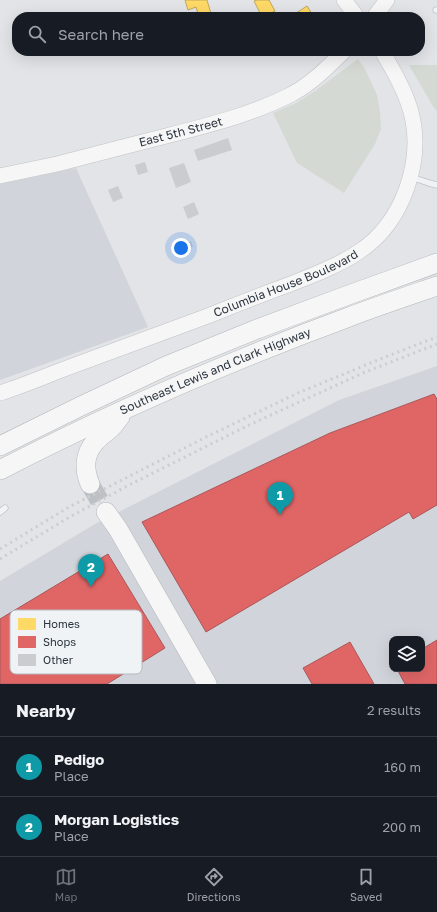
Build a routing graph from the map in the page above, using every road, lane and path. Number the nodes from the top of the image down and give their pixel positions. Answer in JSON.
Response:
{"nodes":[{"id":1,"x":344,"y":0,"type":"edge"},
{"id":2,"x":387,"y":0,"type":"edge"},
{"id":3,"x":353,"y":12,"type":"edge"},
{"id":4,"x":378,"y":12,"type":"edge"},
{"id":5,"x":339,"y":56,"type":"edge"},
{"id":6,"x":385,"y":56,"type":"edge"},
{"id":7,"x":0,"y":176,"type":"edge"},
{"id":8,"x":410,"y":177,"type":"junction"},
{"id":9,"x":437,"y":185,"type":"edge"},
{"id":10,"x":437,"y":263,"type":"edge"},
{"id":11,"x":437,"y":286,"type":"edge"},
{"id":12,"x":0,"y":393,"type":"edge"},
{"id":13,"x":128,"y":408,"type":"junction"},
{"id":14,"x":0,"y":446,"type":"edge"},
{"id":15,"x":0,"y":470,"type":"edge"},
{"id":16,"x":90,"y":484,"type":"tunnel mouth"},
{"id":17,"x":106,"y":512,"type":"tunnel mouth"},
{"id":18,"x":207,"y":684,"type":"edge"}],
"edges":[{"from":1,"to":3,"type":"street"},
{"from":2,"to":4,"type":"street"},
{"from":5,"to":7,"type":"street","name":"East 5th Street"},
{"from":6,"to":8,"type":"street","name":"Columbia House Boulevard"},
{"from":8,"to":9,"type":"lane"},
{"from":8,"to":12,"type":"street","name":"Columbia House Boulevard"},
{"from":10,"to":14,"type":"highway","name":"Southeast Lewis and Clark Highway"},
{"from":11,"to":13,"type":"highway","name":"Southeast Lewis and Clark Highway"},
{"from":13,"to":15,"type":"highway","name":"Southeast Lewis and Clark Highway"},
{"from":13,"to":16,"type":"highway"},
{"from":17,"to":18,"type":"highway"}]}
